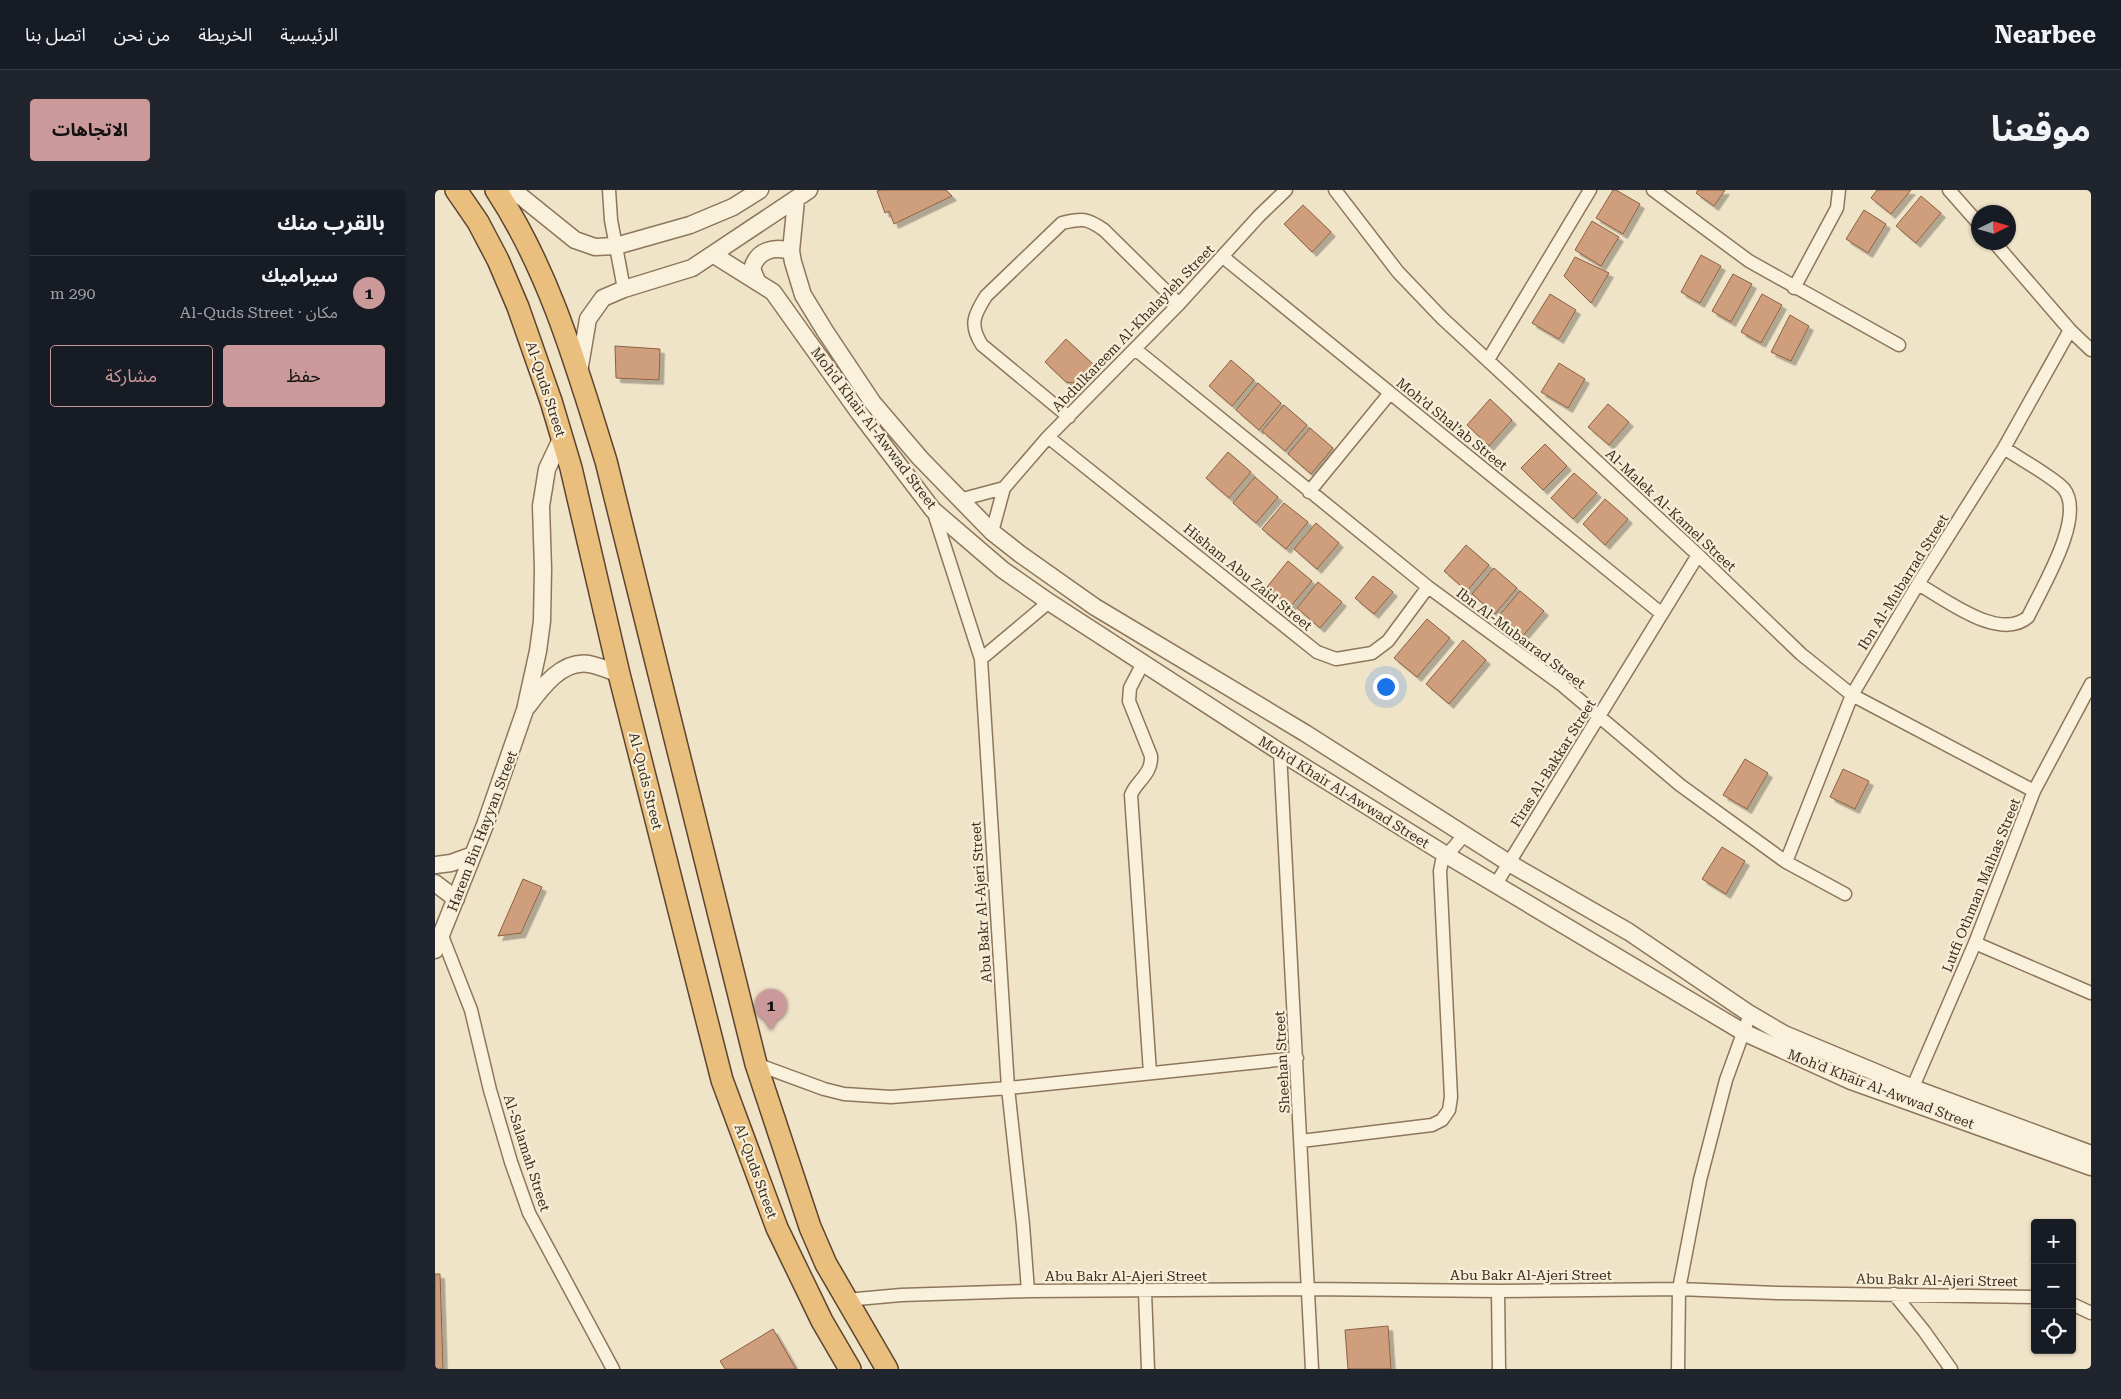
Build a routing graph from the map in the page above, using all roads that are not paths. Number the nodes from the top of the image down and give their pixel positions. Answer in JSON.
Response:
{"nodes":[{"id":1,"x":456,"y":190,"type":"edge"},
{"id":2,"x":496,"y":190,"type":"edge"},
{"id":3,"x":513,"y":190,"type":"edge"},
{"id":4,"x":609,"y":190,"type":"edge"},
{"id":5,"x":760,"y":190,"type":"edge"},
{"id":6,"x":1286,"y":190,"type":"edge"},
{"id":7,"x":1335,"y":190,"type":"edge"},
{"id":8,"x":1590,"y":190,"type":"edge"},
{"id":9,"x":1653,"y":190,"type":"edge"},
{"id":10,"x":1839,"y":190,"type":"edge"},
{"id":11,"x":1949,"y":190,"type":"edge"},
{"id":12,"x":803,"y":195,"type":"edge"},
{"id":13,"x":1971,"y":215,"type":"edge"},
{"id":14,"x":616,"y":246,"type":"junction"},
{"id":15,"x":2001,"y":250,"type":"edge"},
{"id":16,"x":791,"y":251,"type":"junction"},
{"id":17,"x":714,"y":255,"type":"junction"},
{"id":18,"x":1223,"y":257,"type":"junction"},
{"id":19,"x":757,"y":281,"type":"junction"},
{"id":20,"x":1794,"y":288,"type":"junction"},
{"id":21,"x":625,"y":289,"type":"junction"},
{"id":22,"x":1179,"y":304,"type":"junction"},
{"id":23,"x":2070,"y":330,"type":"junction"},
{"id":24,"x":1899,"y":345,"type":"dead end"},
{"id":25,"x":1135,"y":350,"type":"junction"},
{"id":26,"x":2091,"y":350,"type":"edge"},
{"id":27,"x":1488,"y":360,"type":"junction"},
{"id":28,"x":579,"y":372,"type":"junction"},
{"id":29,"x":1390,"y":393,"type":"junction"},
{"id":30,"x":1069,"y":417,"type":"junction"},
{"id":31,"x":1048,"y":436,"type":"junction"},
{"id":32,"x":562,"y":437,"type":"junction"},
{"id":33,"x":2004,"y":448,"type":"junction"},
{"id":34,"x":1003,"y":488,"type":"junction"},
{"id":35,"x":1309,"y":492,"type":"junction"},
{"id":36,"x":959,"y":500,"type":"junction"},
{"id":37,"x":933,"y":510,"type":"junction"},
{"id":38,"x":992,"y":532,"type":"junction"},
{"id":39,"x":1698,"y":555,"type":"junction"},
{"id":40,"x":1918,"y":584,"type":"junction"},
{"id":41,"x":1428,"y":587,"type":"junction"},
{"id":42,"x":1049,"y":602,"type":"junction"},
{"id":43,"x":1662,"y":614,"type":"junction"},
{"id":44,"x":981,"y":659,"type":"junction"},
{"id":45,"x":1143,"y":663,"type":"junction"},
{"id":46,"x":619,"y":674,"type":"junction"},
{"id":47,"x":2090,"y":689,"type":"edge"},
{"id":48,"x":1852,"y":695,"type":"junction"},
{"id":49,"x":525,"y":710,"type":"junction"},
{"id":50,"x":1600,"y":718,"type":"junction"},
{"id":51,"x":1280,"y":752,"type":"junction"},
{"id":52,"x":2034,"y":791,"type":"junction"},
{"id":53,"x":1465,"y":834,"type":"junction"},
{"id":54,"x":473,"y":855,"type":"junction"},
{"id":55,"x":1448,"y":856,"type":"junction"},
{"id":56,"x":1786,"y":862,"type":"junction"},
{"id":57,"x":1509,"y":863,"type":"junction"},
{"id":58,"x":435,"y":865,"type":"edge"},
{"id":59,"x":435,"y":883,"type":"edge"},
{"id":60,"x":1496,"y":884,"type":"junction"},
{"id":61,"x":1845,"y":894,"type":"dead end"},
{"id":62,"x":456,"y":898,"type":"junction"},
{"id":63,"x":435,"y":920,"type":"edge"},
{"id":64,"x":438,"y":943,"type":"edge"},
{"id":65,"x":1975,"y":943,"type":"junction"},
{"id":66,"x":2091,"y":993,"type":"edge"},
{"id":67,"x":1750,"y":1014,"type":"junction"},
{"id":68,"x":1743,"y":1032,"type":"junction"},
{"id":69,"x":1297,"y":1058,"type":"junction"},
{"id":70,"x":757,"y":1064,"type":"junction"},
{"id":71,"x":1150,"y":1073,"type":"junction"},
{"id":72,"x":1009,"y":1088,"type":"junction"},
{"id":73,"x":1910,"y":1094,"type":"junction"},
{"id":74,"x":1301,"y":1141,"type":"junction"},
{"id":75,"x":2091,"y":1154,"type":"edge"},
{"id":76,"x":2091,"y":1167,"type":"edge"},
{"id":77,"x":1308,"y":1289,"type":"junction"},
{"id":78,"x":1679,"y":1289,"type":"junction"},
{"id":79,"x":1028,"y":1291,"type":"junction"},
{"id":80,"x":1498,"y":1291,"type":"junction"},
{"id":81,"x":1145,"y":1292,"type":"junction"},
{"id":82,"x":1894,"y":1294,"type":"junction"},
{"id":83,"x":2031,"y":1297,"type":"edge"},
{"id":84,"x":846,"y":1300,"type":"junction"},
{"id":85,"x":2076,"y":1306,"type":"edge"},
{"id":86,"x":2091,"y":1313,"type":"edge"},
{"id":87,"x":613,"y":1369,"type":"edge"},
{"id":88,"x":850,"y":1369,"type":"edge"},
{"id":89,"x":887,"y":1369,"type":"edge"},
{"id":90,"x":1147,"y":1369,"type":"edge"},
{"id":91,"x":1312,"y":1369,"type":"edge"},
{"id":92,"x":1499,"y":1369,"type":"edge"},
{"id":93,"x":1679,"y":1369,"type":"edge"},
{"id":94,"x":1951,"y":1369,"type":"edge"}],
"edges":[{"from":1,"to":32,"type":"highway","name":"Al-Quds Street"},
{"from":2,"to":28,"type":"highway"},
{"from":3,"to":14,"type":"street"},
{"from":4,"to":14,"type":"street"},
{"from":5,"to":14,"type":"street"},
{"from":6,"to":18,"type":"street","name":"Abdulkareem Al-Khalayleh Street"},
{"from":7,"to":27,"type":"street","name":"Al-Malek Al-Kamel Street"},
{"from":8,"to":27,"type":"street"},
{"from":9,"to":20,"type":"street"},
{"from":10,"to":20,"type":"street"},
{"from":11,"to":13,"type":"street"},
{"from":12,"to":16,"type":"street","name":"Moh'd Khair Al-Awwad Street"},
{"from":12,"to":17,"type":"street"},
{"from":14,"to":21,"type":"street"},
{"from":15,"to":23,"type":"street"},
{"from":16,"to":19,"type":"street"},
{"from":16,"to":36,"type":"street","name":"Moh'd Khair Al-Awwad Street"},
{"from":17,"to":19,"type":"street","name":"Moh'd Khair Al-Awwad Street"},
{"from":17,"to":21,"type":"street"},
{"from":18,"to":22,"type":"street","name":"Abdulkareem Al-Khalayleh Street"},
{"from":18,"to":29,"type":"street","name":"Moh’d Shal’ab Street"},
{"from":19,"to":37,"type":"street","name":"Moh'd Khair Al-Awwad Street"},
{"from":20,"to":24,"type":"street"},
{"from":21,"to":28,"type":"street"},
{"from":22,"to":25,"type":"street","name":"Abdulkareem Al-Khalayleh Street"},
{"from":22,"to":30,"type":"street"},
{"from":23,"to":26,"type":"street"},
{"from":23,"to":33,"type":"street","name":"Ibn Al-Mubarrad Street"},
{"from":25,"to":30,"type":"street","name":"Abdulkareem Al-Khalayleh Street"},
{"from":25,"to":35,"type":"street","name":"Ibn Al-Mubarrad Street"},
{"from":27,"to":39,"type":"street","name":"Al-Malek Al-Kamel Street"},
{"from":28,"to":70,"type":"highway"},
{"from":29,"to":35,"type":"street"},
{"from":29,"to":43,"type":"street","name":"Moh’d Shal’ab Street"},
{"from":30,"to":31,"type":"street","name":"Abdulkareem Al-Khalayleh Street"},
{"from":31,"to":34,"type":"street","name":"Abdulkareem Al-Khalayleh Street"},
{"from":31,"to":41,"type":"street","name":"Hisham Abu Zaid Street"},
{"from":32,"to":46,"type":"highway","name":"Al-Quds Street"},
{"from":32,"to":49,"type":"street","name":"Harem Bin Hayyan Street"},
{"from":33,"to":40,"type":"street","name":"Ibn Al-Mubarrad Street"},
{"from":33,"to":40,"type":"street"},
{"from":34,"to":36,"type":"street"},
{"from":34,"to":38,"type":"street","name":"Abdulkareem Al-Khalayleh Street"},
{"from":35,"to":41,"type":"street","name":"Ibn Al-Mubarrad Street"},
{"from":36,"to":38,"type":"street","name":"Moh'd Khair Al-Awwad Street"},
{"from":37,"to":42,"type":"street","name":"Moh'd Khair Al-Awwad Street"},
{"from":37,"to":44,"type":"street","name":"Abu Bakr Al-Ajeri Street"},
{"from":38,"to":53,"type":"street","name":"Moh'd Khair Al-Awwad Street"},
{"from":39,"to":43,"type":"street","name":"Firas Al-Bakkar Street"},
{"from":39,"to":48,"type":"street","name":"Al-Malek Al-Kamel Street"},
{"from":40,"to":48,"type":"street","name":"Ibn Al-Mubarrad Street"},
{"from":41,"to":50,"type":"street","name":"Ibn Al-Mubarrad Street"},
{"from":42,"to":44,"type":"street"},
{"from":42,"to":45,"type":"street","name":"Moh'd Khair Al-Awwad Street"},
{"from":43,"to":50,"type":"street","name":"Firas Al-Bakkar Street"},
{"from":44,"to":72,"type":"street","name":"Abu Bakr Al-Ajeri Street"},
{"from":45,"to":51,"type":"street","name":"Moh'd Khair Al-Awwad Street"},
{"from":45,"to":71,"type":"street"},
{"from":46,"to":49,"type":"street","name":"Harem Bin Hayyan Street"},
{"from":46,"to":88,"type":"highway","name":"Al-Quds Street"},
{"from":47,"to":52,"type":"street","name":"Lutfi Othman Malhas Street"},
{"from":48,"to":52,"type":"street","name":"Al-Malek Al-Kamel Street"},
{"from":48,"to":56,"type":"street","name":"Ibn Al-Mubarrad Street"},
{"from":49,"to":54,"type":"street","name":"Harem Bin Hayyan Street"},
{"from":50,"to":56,"type":"street","name":"Ibn Al-Mubarrad Street"},
{"from":50,"to":57,"type":"street","name":"Firas Al-Bakkar Street"},
{"from":51,"to":55,"type":"street","name":"Moh'd Khair Al-Awwad Street"},
{"from":51,"to":69,"type":"street","name":"Sheehan Street"},
{"from":52,"to":65,"type":"street","name":"Lutfi Othman Malhas Street"},
{"from":53,"to":55,"type":"street"},
{"from":53,"to":57,"type":"street","name":"Moh'd Khair Al-Awwad Street"},
{"from":54,"to":58,"type":"street"},
{"from":54,"to":62,"type":"street","name":"Harem Bin Hayyan Street"},
{"from":55,"to":60,"type":"street","name":"Moh'd Khair Al-Awwad Street"},
{"from":55,"to":74,"type":"street"},
{"from":56,"to":61,"type":"street","name":"Ibn Al-Mubarrad Street"},
{"from":57,"to":60,"type":"street","name":"Firas Al-Bakkar Street"},
{"from":57,"to":67,"type":"street","name":"Moh'd Khair Al-Awwad Street"},
{"from":59,"to":62,"type":"street"},
{"from":60,"to":68,"type":"street","name":"Moh'd Khair Al-Awwad Street"},
{"from":62,"to":64,"type":"street","name":"Harem Bin Hayyan Street"},
{"from":63,"to":64,"type":"street"},
{"from":64,"to":87,"type":"street","name":"Al-Salamah Street"},
{"from":65,"to":66,"type":"street"},
{"from":65,"to":73,"type":"street","name":"Lutfi Othman Malhas Street"},
{"from":67,"to":68,"type":"street"},
{"from":67,"to":73,"type":"street","name":"Moh'd Khair Al-Awwad Street"},
{"from":68,"to":73,"type":"street","name":"Moh'd Khair Al-Awwad Street"},
{"from":68,"to":78,"type":"street"},
{"from":69,"to":71,"type":"street"},
{"from":69,"to":74,"type":"street","name":"Sheehan Street"},
{"from":70,"to":72,"type":"street"},
{"from":70,"to":84,"type":"highway"},
{"from":71,"to":72,"type":"street"},
{"from":72,"to":79,"type":"street","name":"Abu Bakr Al-Ajeri Street"},
{"from":73,"to":75,"type":"street","name":"Moh'd Khair Al-Awwad Street"},
{"from":73,"to":76,"type":"street","name":"Moh'd Khair Al-Awwad Street"},
{"from":74,"to":77,"type":"street","name":"Sheehan Street"},
{"from":77,"to":80,"type":"street","name":"Abu Bakr Al-Ajeri Street"},
{"from":77,"to":81,"type":"street","name":"Abu Bakr Al-Ajeri Street"},
{"from":77,"to":91,"type":"street","name":"Sheehan Street"},
{"from":78,"to":80,"type":"street","name":"Abu Bakr Al-Ajeri Street"},
{"from":78,"to":82,"type":"street","name":"Abu Bakr Al-Ajeri Street"},
{"from":78,"to":93,"type":"street"},
{"from":79,"to":81,"type":"street","name":"Abu Bakr Al-Ajeri Street"},
{"from":79,"to":84,"type":"street","name":"Abu Bakr Al-Ajeri Street"},
{"from":80,"to":92,"type":"street"},
{"from":81,"to":90,"type":"street"},
{"from":82,"to":83,"type":"street","name":"Abu Bakr Al-Ajeri Street"},
{"from":82,"to":94,"type":"street"},
{"from":84,"to":89,"type":"highway"},
{"from":85,"to":86,"type":"street"}]}
